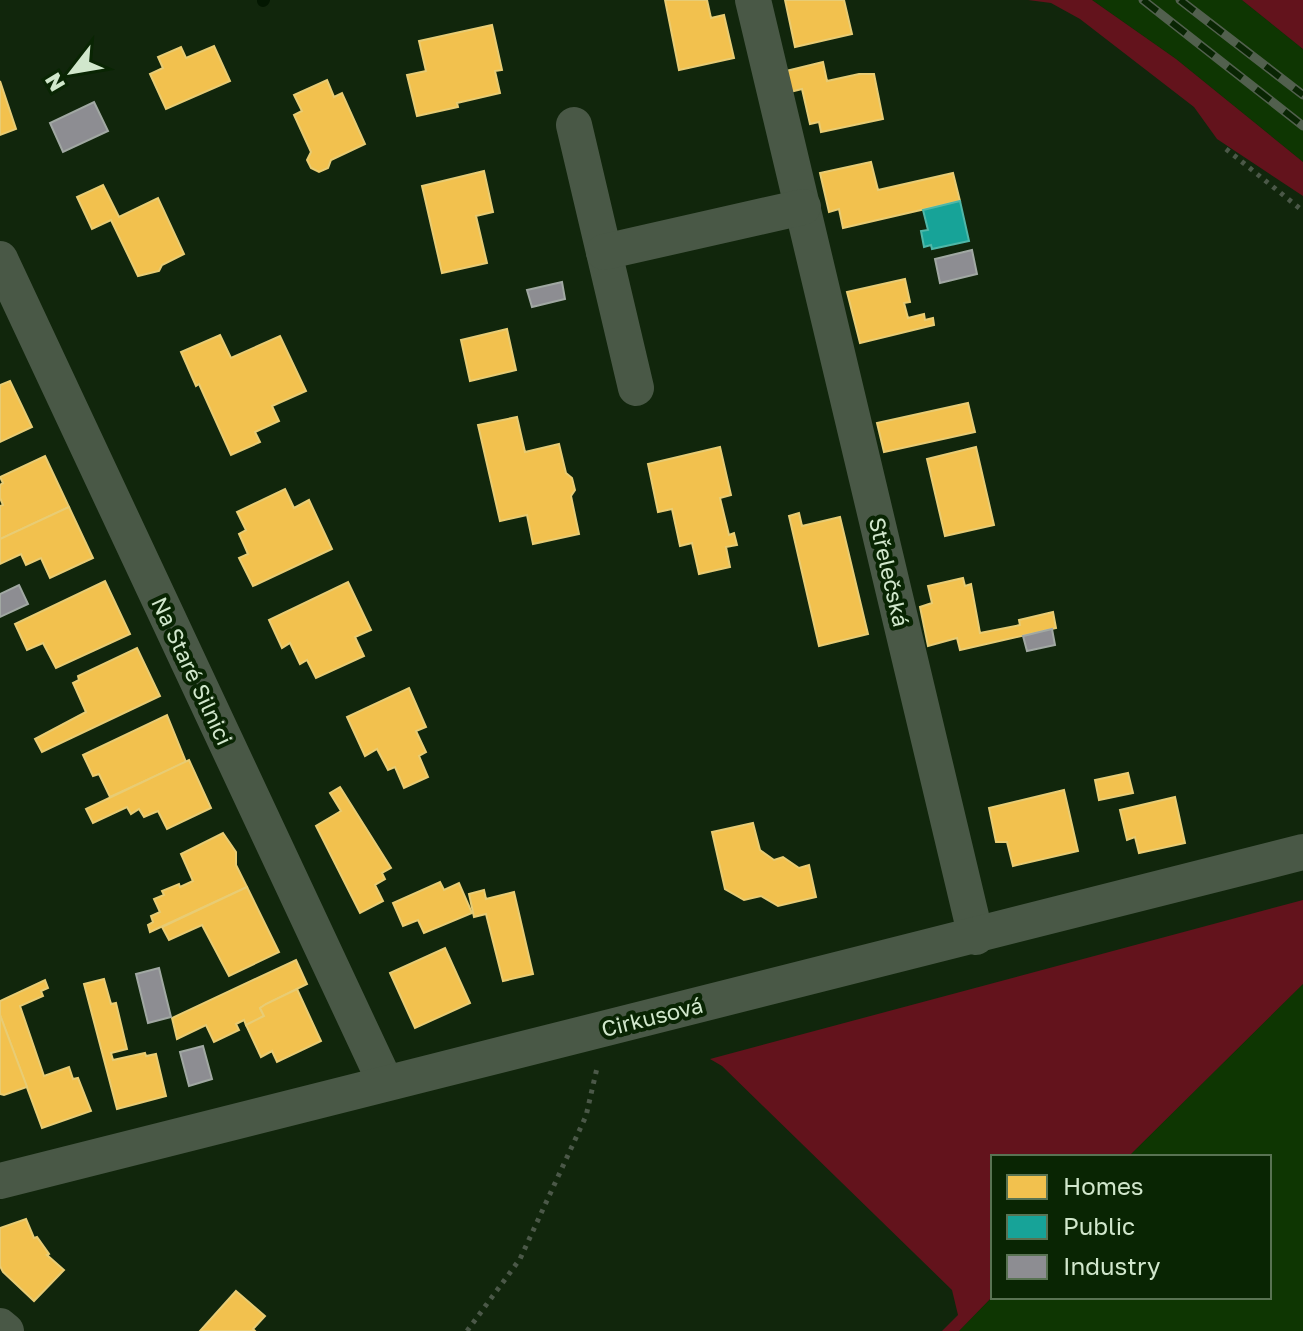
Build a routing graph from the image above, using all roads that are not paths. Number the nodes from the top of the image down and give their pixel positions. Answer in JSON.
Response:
{"nodes":[{"id":1,"x":753,"y":0,"type":"edge"},
{"id":2,"x":574,"y":125,"type":"dead end"},
{"id":3,"x":803,"y":207,"type":"junction"},
{"id":4,"x":604,"y":252,"type":"junction"},
{"id":5,"x":0,"y":259,"type":"edge"},
{"id":6,"x":636,"y":388,"type":"dead end"},
{"id":7,"x":1303,"y":852,"type":"edge"},
{"id":8,"x":976,"y":937,"type":"junction"},
{"id":9,"x":385,"y":1082,"type":"junction"},
{"id":10,"x":0,"y":1181,"type":"edge"},
{"id":11,"x":0,"y":1326,"type":"edge"},
{"id":12,"x":6,"y":1331,"type":"edge"}],
"edges":[{"from":1,"to":3,"type":"street","name":"Střelečská"},
{"from":2,"to":4,"type":"street"},
{"from":3,"to":4,"type":"street"},
{"from":3,"to":8,"type":"street","name":"Střelečská"},
{"from":4,"to":6,"type":"street"},
{"from":5,"to":9,"type":"street","name":"Na Staré Silnici"},
{"from":7,"to":8,"type":"street","name":"Cirkusová"},
{"from":8,"to":9,"type":"street","name":"Cirkusová"},
{"from":9,"to":10,"type":"street","name":"Cirkusová"},
{"from":11,"to":12,"type":"street"}]}
